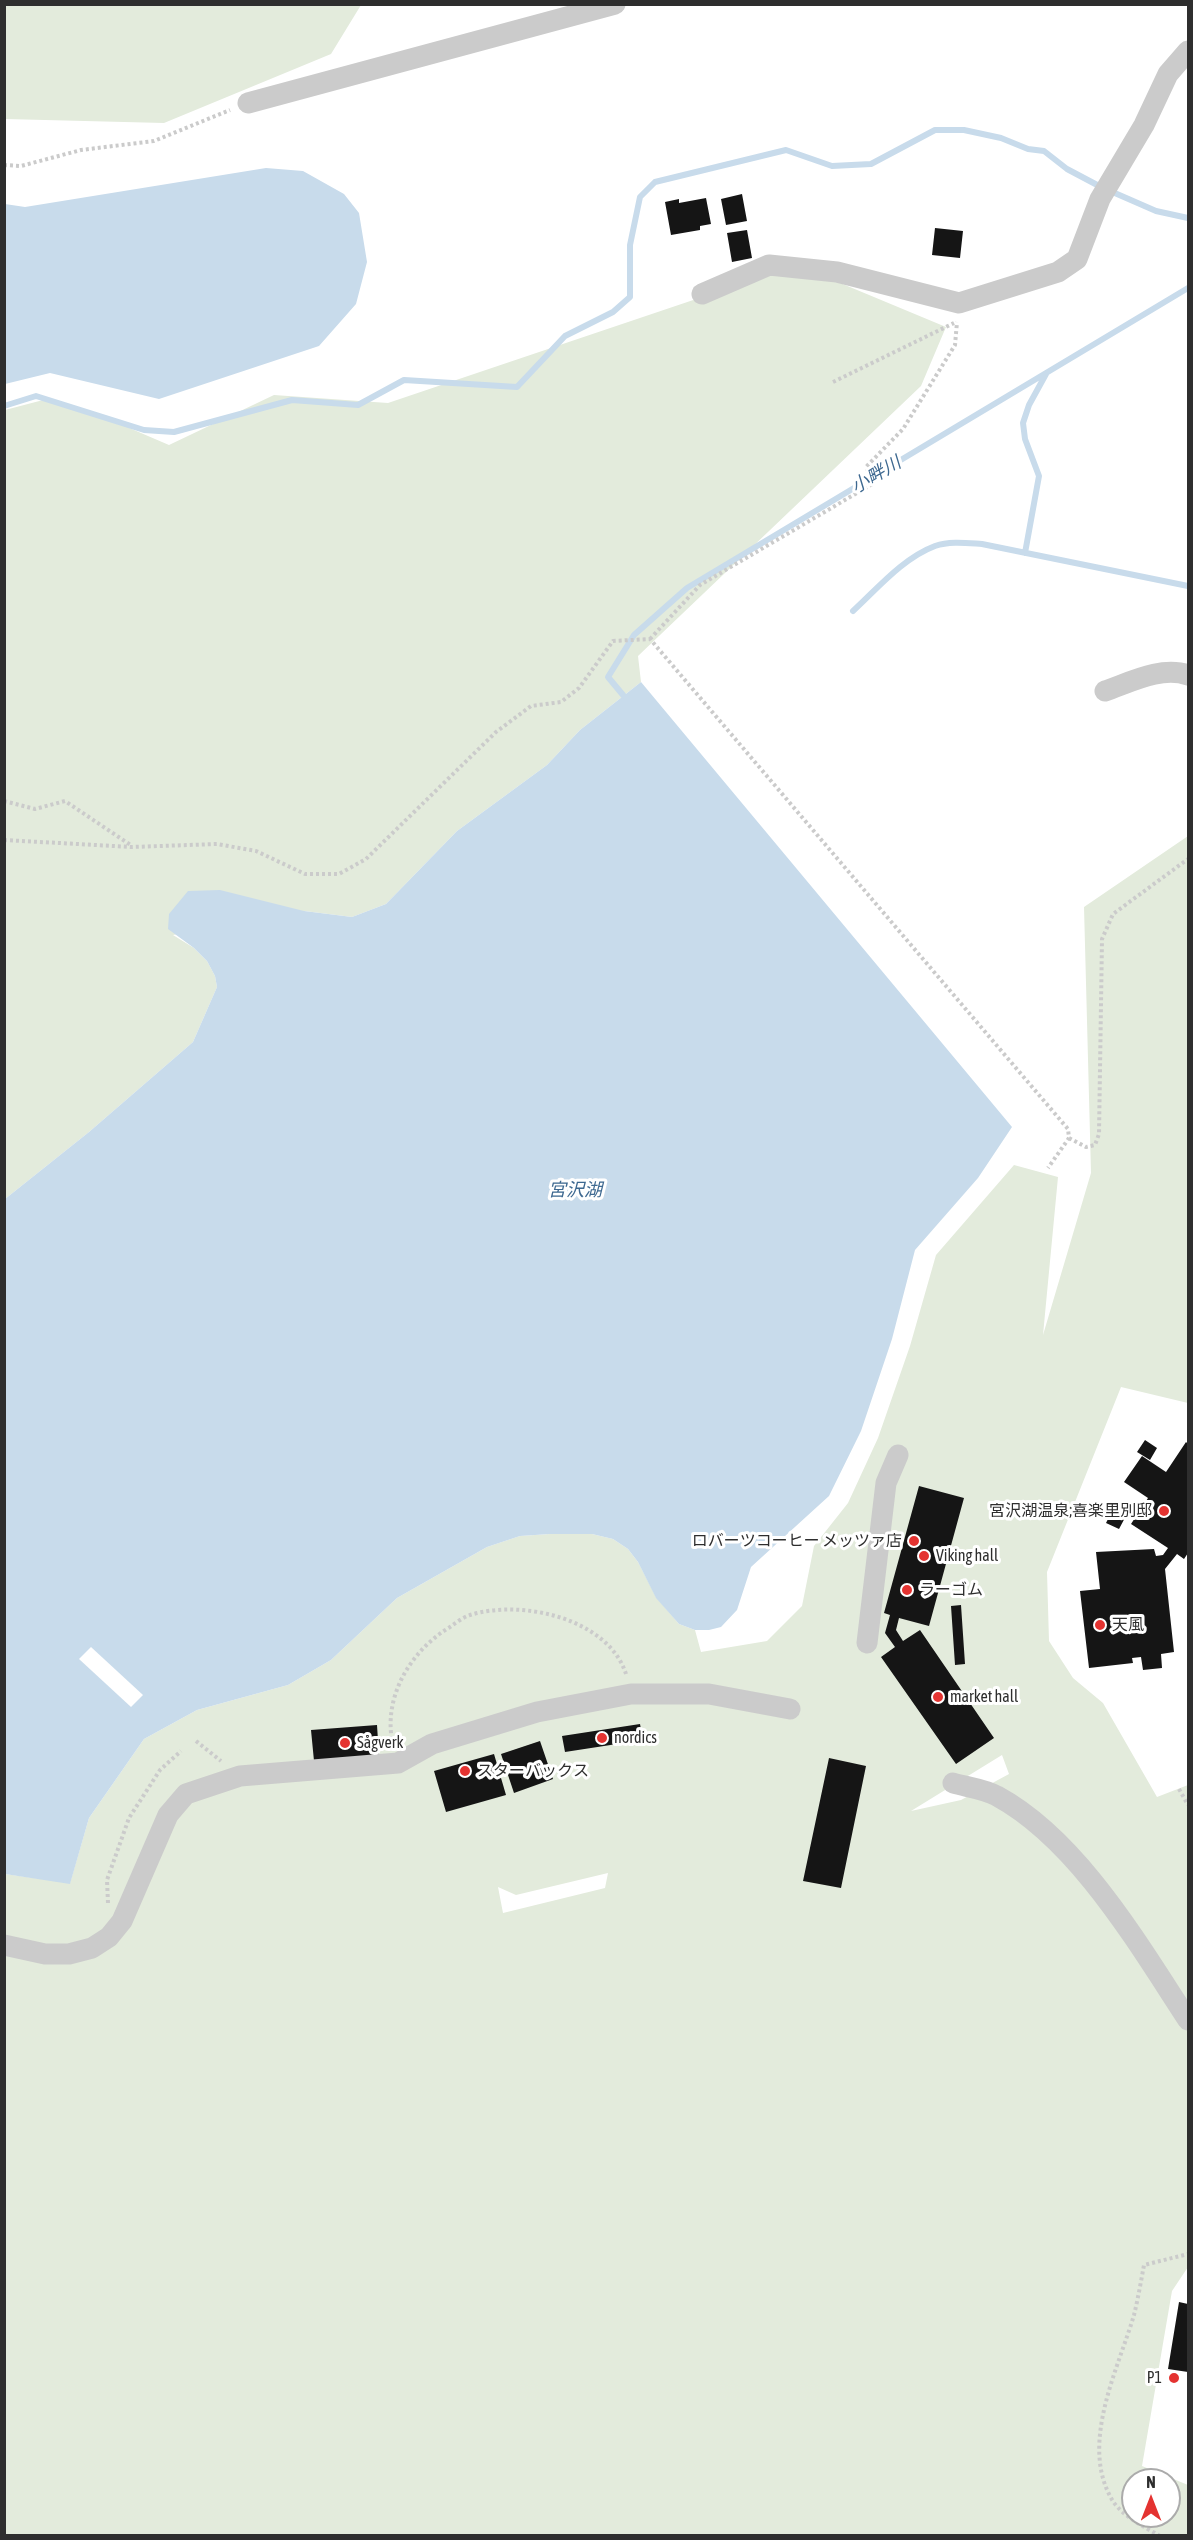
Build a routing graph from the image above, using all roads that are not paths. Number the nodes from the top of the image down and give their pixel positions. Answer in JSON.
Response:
{"nodes":[{"id":1,"x":615,"y":4,"type":"edge"},
{"id":2,"x":1188,"y":51,"type":"edge"},
{"id":3,"x":248,"y":103,"type":"road end"},
{"id":4,"x":702,"y":294,"type":"dead end"},
{"id":5,"x":1188,"y":675,"type":"edge"},
{"id":6,"x":1105,"y":691,"type":"dead end"},
{"id":7,"x":898,"y":1455,"type":"dead end"},
{"id":8,"x":867,"y":1643,"type":"dead end"},
{"id":9,"x":790,"y":1709,"type":"dead end"},
{"id":10,"x":953,"y":1783,"type":"dead end"},
{"id":11,"x":4,"y":1945,"type":"edge"},
{"id":12,"x":1188,"y":2020,"type":"edge"}],
"edges":[{"from":1,"to":3,"type":"street"},
{"from":2,"to":4,"type":"street"},
{"from":5,"to":6,"type":"street"},
{"from":7,"to":8,"type":"street"},
{"from":9,"to":11,"type":"street"},
{"from":10,"to":12,"type":"street"}]}
